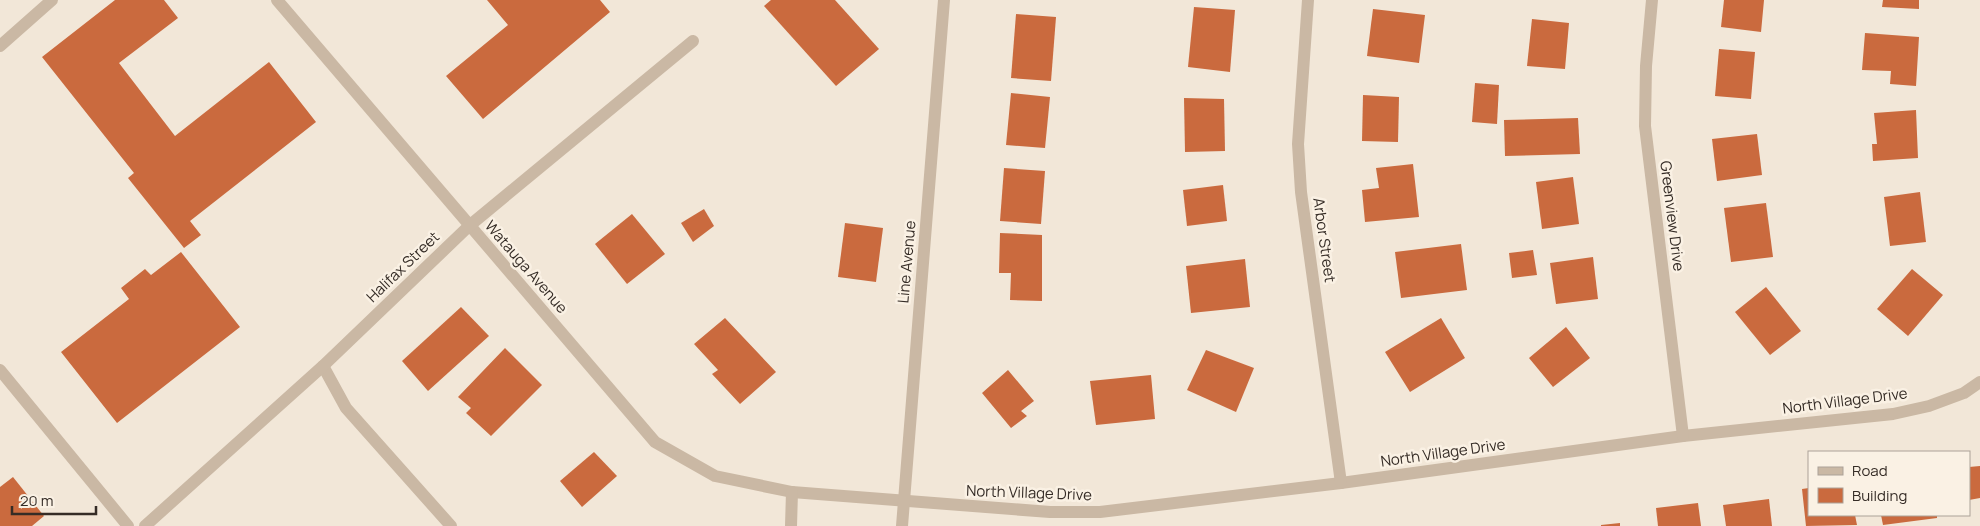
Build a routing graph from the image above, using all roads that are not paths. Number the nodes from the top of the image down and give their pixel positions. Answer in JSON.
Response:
{"nodes":[{"id":1,"x":52,"y":0,"type":"edge"},
{"id":2,"x":277,"y":0,"type":"edge"},
{"id":3,"x":944,"y":0,"type":"edge"},
{"id":4,"x":1308,"y":0,"type":"edge"},
{"id":5,"x":1652,"y":0,"type":"edge"},
{"id":6,"x":693,"y":41,"type":"dead end"},
{"id":7,"x":0,"y":46,"type":"edge"},
{"id":8,"x":469,"y":226,"type":"junction"},
{"id":9,"x":323,"y":366,"type":"junction"},
{"id":10,"x":0,"y":370,"type":"edge"},
{"id":11,"x":1980,"y":382,"type":"edge"},
{"id":12,"x":1684,"y":436,"type":"junction"},
{"id":13,"x":1341,"y":484,"type":"junction"},
{"id":14,"x":792,"y":492,"type":"junction"},
{"id":15,"x":905,"y":502,"type":"junction"},
{"id":16,"x":128,"y":526,"type":"edge"},
{"id":17,"x":145,"y":526,"type":"edge"},
{"id":18,"x":451,"y":526,"type":"edge"},
{"id":19,"x":790,"y":526,"type":"edge"},
{"id":20,"x":902,"y":526,"type":"edge"}],
"edges":[{"from":1,"to":7,"type":"street"},
{"from":2,"to":8,"type":"street","name":"Watauga Avenue"},
{"from":3,"to":15,"type":"street","name":"Line Avenue"},
{"from":4,"to":13,"type":"street","name":"Arbor Street"},
{"from":5,"to":12,"type":"street","name":"Greenview Drive"},
{"from":6,"to":8,"type":"street","name":"Halifax Street"},
{"from":8,"to":9,"type":"street","name":"Halifax Street"},
{"from":8,"to":14,"type":"street","name":"Watauga Avenue"},
{"from":9,"to":17,"type":"street","name":"Halifax Street"},
{"from":9,"to":18,"type":"street"},
{"from":10,"to":16,"type":"street"},
{"from":11,"to":12,"type":"street","name":"North Village Drive"},
{"from":12,"to":13,"type":"street","name":"North Village Drive"},
{"from":13,"to":15,"type":"street","name":"North Village Drive"},
{"from":14,"to":15,"type":"street","name":"Watauga Avenue"},
{"from":14,"to":19,"type":"street"},
{"from":15,"to":20,"type":"street","name":"Line Avenue"}]}
